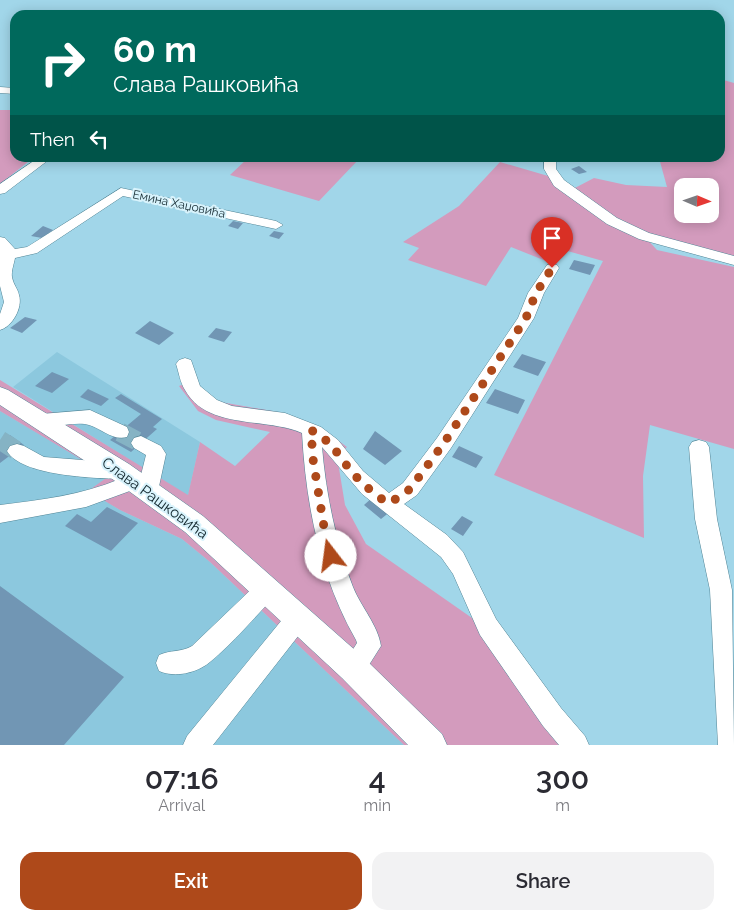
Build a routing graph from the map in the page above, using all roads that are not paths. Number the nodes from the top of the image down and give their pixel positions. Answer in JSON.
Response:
{"nodes":[{"id":1,"x":40,"y":162,"type":"edge"},
{"id":2,"x":550,"y":162,"type":"edge"},
{"id":3,"x":0,"y":190,"type":"edge"},
{"id":4,"x":276,"y":225,"type":"dead end"},
{"id":5,"x":0,"y":241,"type":"edge"},
{"id":6,"x":8,"y":258,"type":"junction"},
{"id":7,"x":734,"y":260,"type":"edge"},
{"id":8,"x":552,"y":268,"type":"dead end"},
{"id":9,"x":0,"y":325,"type":"edge"},
{"id":10,"x":185,"y":364,"type":"dead end"},
{"id":11,"x":0,"y":395,"type":"edge"},
{"id":12,"x":41,"y":421,"type":"junction"},
{"id":13,"x":311,"y":430,"type":"junction"},
{"id":14,"x":120,"y":432,"type":"tunnel mouth"},
{"id":15,"x":142,"y":443,"type":"tunnel mouth"},
{"id":16,"x":699,"y":447,"type":"dead end"},
{"id":17,"x":17,"y":451,"type":"tunnel mouth"},
{"id":18,"x":134,"y":481,"type":"junction"},
{"id":19,"x":387,"y":503,"type":"junction"},
{"id":20,"x":0,"y":514,"type":"edge"},
{"id":21,"x":267,"y":589,"type":"junction"},
{"id":22,"x":298,"y":618,"type":"junction"},
{"id":23,"x":168,"y":663,"type":"dead end"},
{"id":24,"x":353,"y":668,"type":"junction"},
{"id":25,"x":196,"y":745,"type":"edge"},
{"id":26,"x":431,"y":745,"type":"edge"},
{"id":27,"x":576,"y":745,"type":"edge"},
{"id":28,"x":731,"y":745,"type":"edge"}],
"edges":[{"from":1,"to":3,"type":"street"},
{"from":2,"to":7,"type":"street"},
{"from":4,"to":6,"type":"street","name":"Емина Хаџовића"},
{"from":5,"to":6,"type":"street"},
{"from":6,"to":9,"type":"street"},
{"from":8,"to":19,"type":"street"},
{"from":10,"to":13,"type":"street"},
{"from":11,"to":12,"type":"main road","name":"Слава Рашковића"},
{"from":12,"to":14,"type":"street"},
{"from":12,"to":18,"type":"main road","name":"Слава Рашковића"},
{"from":13,"to":19,"type":"street"},
{"from":13,"to":24,"type":"street"},
{"from":15,"to":18,"type":"street"},
{"from":16,"to":28,"type":"street"},
{"from":17,"to":18,"type":"street"},
{"from":18,"to":20,"type":"street"},
{"from":18,"to":21,"type":"main road","name":"Слава Рашковића"},
{"from":19,"to":27,"type":"street"},
{"from":21,"to":22,"type":"main road","name":"Слава Рашковића"},
{"from":21,"to":23,"type":"street"},
{"from":22,"to":24,"type":"main road","name":"Слава Рашковића"},
{"from":22,"to":25,"type":"street"},
{"from":24,"to":26,"type":"main road","name":"Слава Рашковића"}]}
